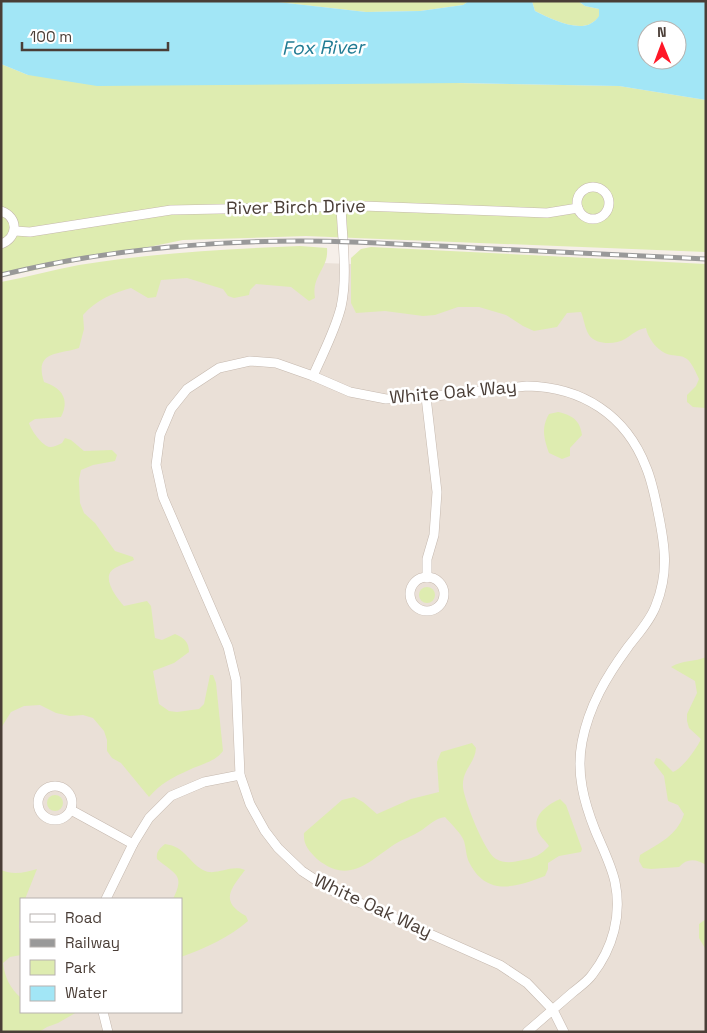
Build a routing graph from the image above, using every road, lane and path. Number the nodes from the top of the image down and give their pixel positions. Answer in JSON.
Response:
{"nodes":[{"id":1,"x":341,"y":206,"type":"junction"},
{"id":2,"x":578,"y":208,"type":"dead end"},
{"id":3,"x":1,"y":211,"type":"edge"},
{"id":4,"x":15,"y":231,"type":"junction"},
{"id":5,"x":1,"y":244,"type":"edge"},
{"id":6,"x":313,"y":376,"type":"junction"},
{"id":7,"x":426,"y":398,"type":"junction"},
{"id":8,"x":427,"y":578,"type":"dead end"},
{"id":9,"x":240,"y":775,"type":"junction"},
{"id":10,"x":71,"y":810,"type":"dead end"},
{"id":11,"x":133,"y":844,"type":"junction"},
{"id":12,"x":106,"y":898,"type":"edge"},
{"id":13,"x":553,"y":1010,"type":"junction"},
{"id":14,"x":104,"y":1013,"type":"edge"},
{"id":15,"x":108,"y":1032,"type":"edge"},
{"id":16,"x":527,"y":1032,"type":"edge"},
{"id":17,"x":564,"y":1032,"type":"edge"}],
"edges":[{"from":1,"to":2,"type":"street","name":"River Birch Drive"},
{"from":1,"to":4,"type":"street","name":"River Birch Drive"},
{"from":1,"to":6,"type":"street"},
{"from":3,"to":4,"type":"street"},
{"from":4,"to":5,"type":"street"},
{"from":6,"to":7,"type":"street","name":"White Oak Way"},
{"from":6,"to":9,"type":"street","name":"White Oak Way"},
{"from":7,"to":8,"type":"street"},
{"from":7,"to":13,"type":"street","name":"White Oak Way"},
{"from":9,"to":11,"type":"street"},
{"from":9,"to":13,"type":"street","name":"White Oak Way"},
{"from":10,"to":11,"type":"street"},
{"from":11,"to":12,"type":"street"},
{"from":13,"to":16,"type":"street"},
{"from":13,"to":17,"type":"street","name":"White Oak Way"},
{"from":14,"to":15,"type":"street"}]}
